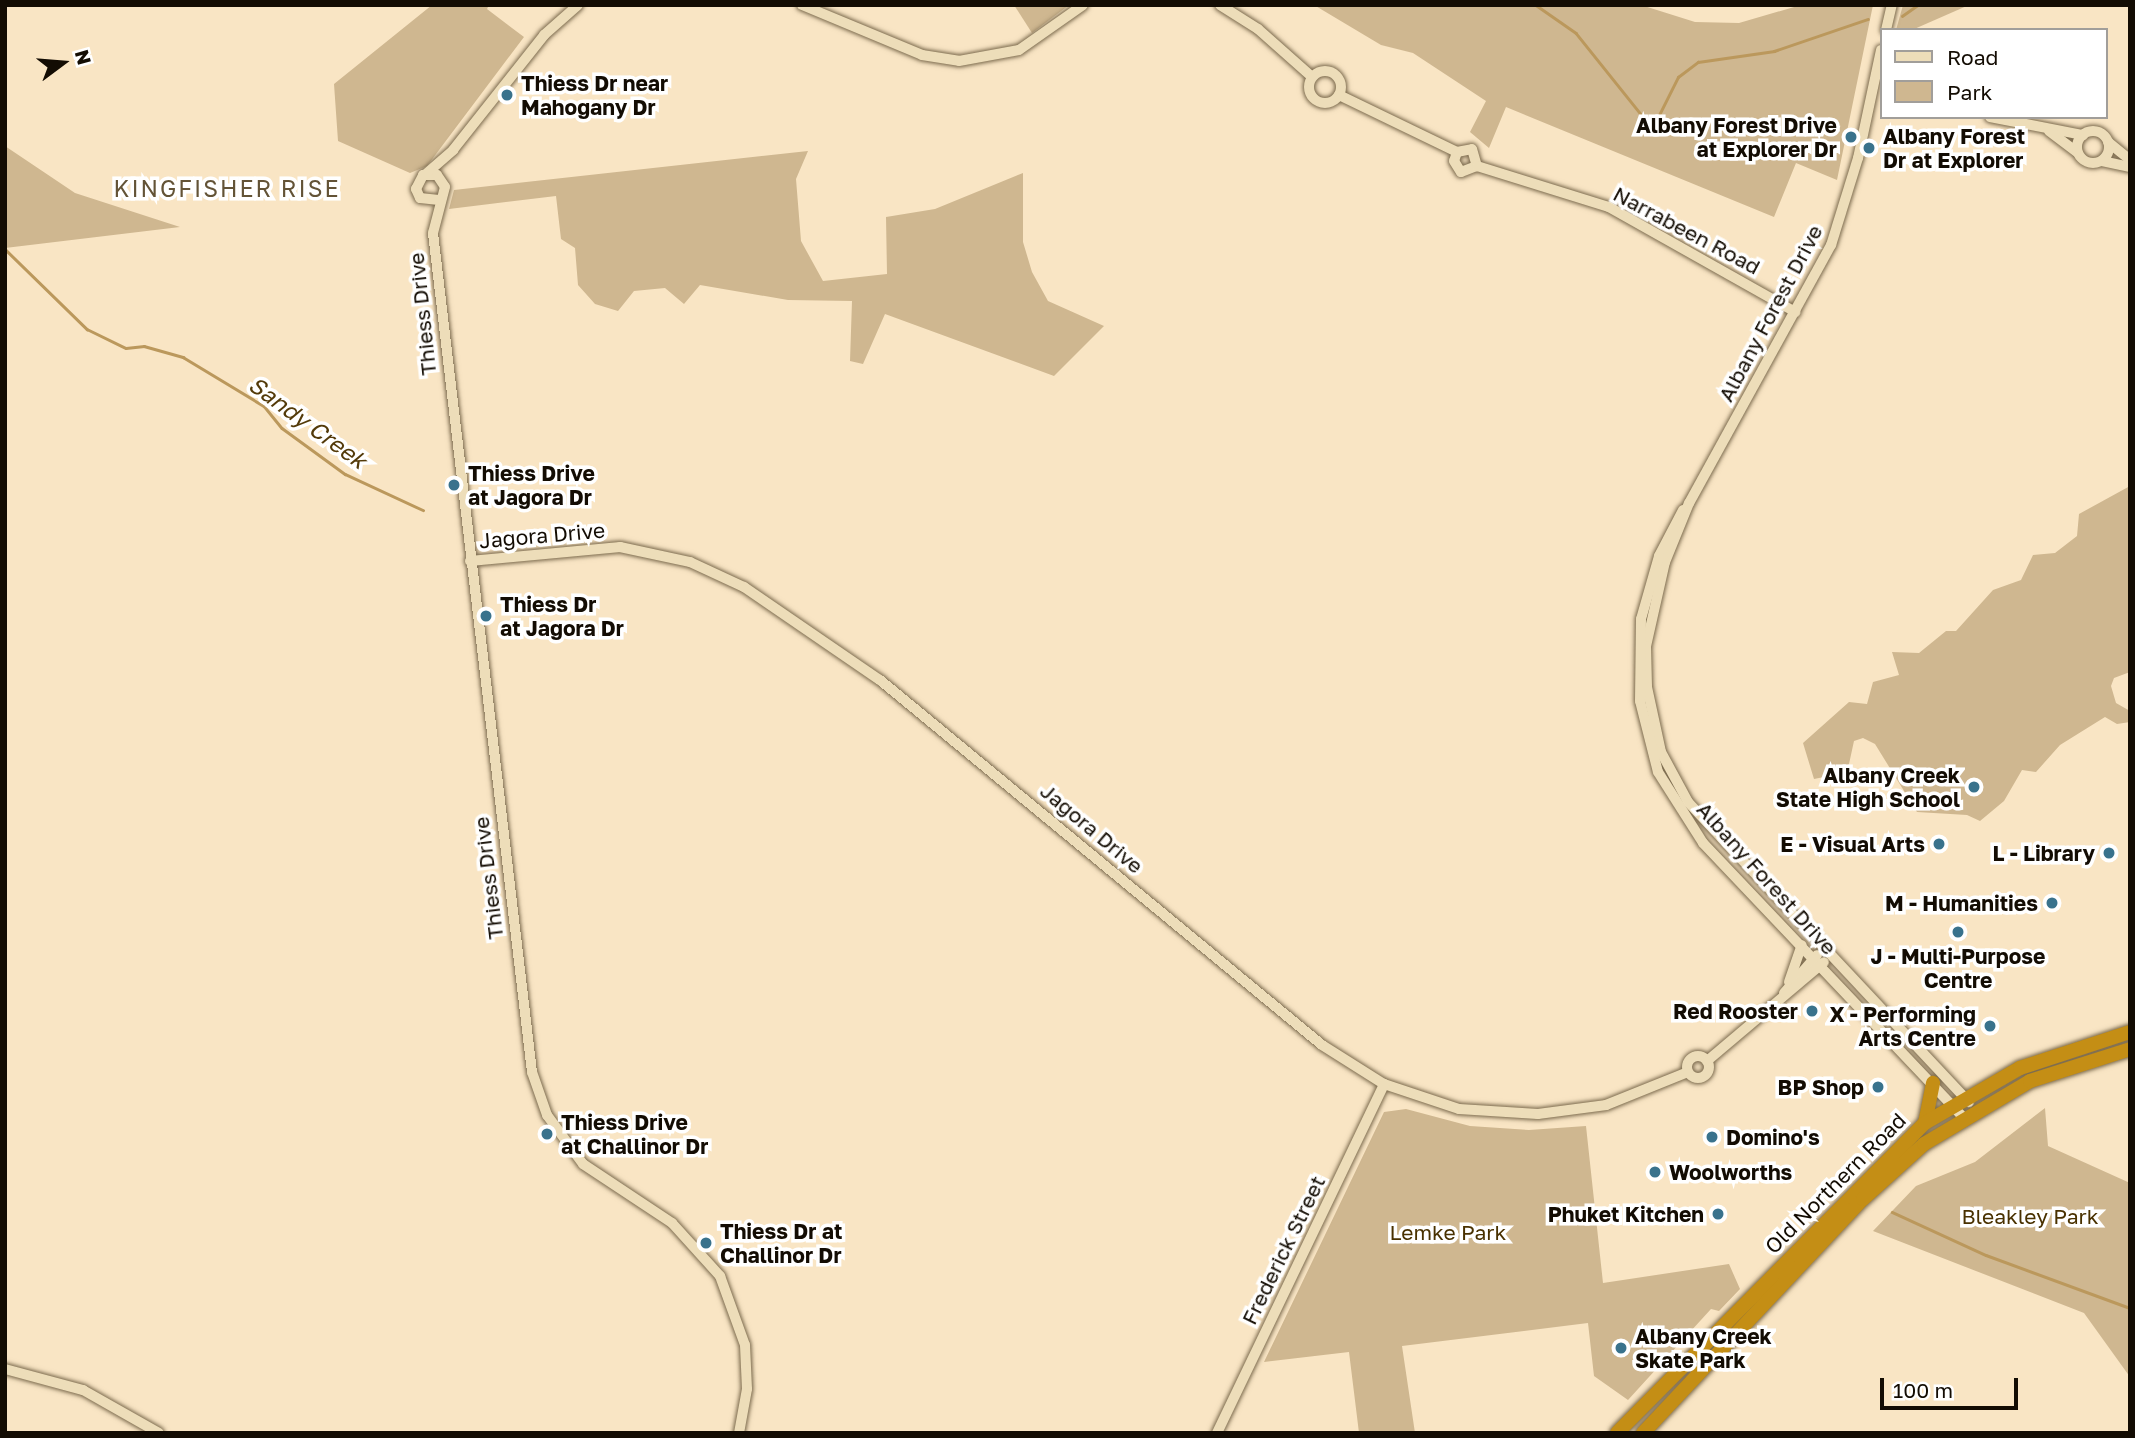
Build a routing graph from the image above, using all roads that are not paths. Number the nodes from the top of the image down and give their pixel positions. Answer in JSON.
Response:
{"nodes":[{"id":1,"x":578,"y":5,"type":"edge"},
{"id":2,"x":802,"y":5,"type":"edge"},
{"id":3,"x":1220,"y":5,"type":"edge"},
{"id":4,"x":1892,"y":5,"type":"edge"},
{"id":5,"x":1080,"y":8,"type":"edge"},
{"id":6,"x":1886,"y":28,"type":"edge"},
{"id":7,"x":1880,"y":60,"type":"edge"},
{"id":8,"x":1311,"y":77,"type":"junction"},
{"id":9,"x":1877,"y":92,"type":"edge"},
{"id":10,"x":1339,"y":95,"type":"junction"},
{"id":11,"x":1998,"y":119,"type":"edge"},
{"id":12,"x":2049,"y":131,"type":"junction"},
{"id":13,"x":2083,"y":135,"type":"junction"},
{"id":14,"x":2108,"y":142,"type":"junction"},
{"id":15,"x":453,"y":150,"type":"junction"},
{"id":16,"x":1457,"y":152,"type":"junction"},
{"id":17,"x":2078,"y":153,"type":"junction"},
{"id":18,"x":2130,"y":160,"type":"edge"},
{"id":19,"x":2102,"y":161,"type":"junction"},
{"id":20,"x":1477,"y":166,"type":"junction"},
{"id":21,"x":2130,"y":167,"type":"edge"},
{"id":22,"x":427,"y":173,"type":"junction"},
{"id":23,"x":441,"y":178,"type":"junction"},
{"id":24,"x":420,"y":198,"type":"junction"},
{"id":25,"x":439,"y":200,"type":"junction"},
{"id":26,"x":433,"y":233,"type":"junction"},
{"id":27,"x":1795,"y":312,"type":"junction"},
{"id":28,"x":1689,"y":503,"type":"junction"},
{"id":29,"x":470,"y":561,"type":"junction"},
{"id":30,"x":1801,"y":945,"type":"junction"},
{"id":31,"x":1827,"y":951,"type":"junction"},
{"id":32,"x":1817,"y":962,"type":"junction"},
{"id":33,"x":1786,"y":988,"type":"junction"},
{"id":34,"x":2130,"y":1032,"type":"edge"},
{"id":35,"x":2130,"y":1049,"type":"edge"},
{"id":36,"x":1933,"y":1083,"type":"junction"},
{"id":37,"x":1384,"y":1084,"type":"junction"},
{"id":38,"x":1965,"y":1097,"type":"junction"},
{"id":39,"x":1952,"y":1105,"type":"junction"},
{"id":40,"x":1969,"y":1114,"type":"junction"},
{"id":41,"x":1925,"y":1123,"type":"junction"},
{"id":42,"x":5,"y":1369,"type":"edge"},
{"id":43,"x":159,"y":1433,"type":"edge"},
{"id":44,"x":739,"y":1433,"type":"edge"},
{"id":45,"x":1217,"y":1433,"type":"edge"},
{"id":46,"x":1617,"y":1433,"type":"edge"},
{"id":47,"x":1643,"y":1433,"type":"edge"}],
"edges":[{"from":1,"to":15,"type":"street"},
{"from":2,"to":5,"type":"street"},
{"from":3,"to":8,"type":"street"},
{"from":4,"to":6,"type":"street"},
{"from":7,"to":9,"type":"street","name":"Albany Forest Drive"},
{"from":8,"to":10,"type":"street"},
{"from":8,"to":10,"type":"street"},
{"from":9,"to":27,"type":"street","name":"Albany Forest Drive"},
{"from":10,"to":16,"type":"street"},
{"from":11,"to":12,"type":"street"},
{"from":12,"to":13,"type":"street"},
{"from":12,"to":17,"type":"street"},
{"from":13,"to":14,"type":"street"},
{"from":13,"to":17,"type":"street"},
{"from":14,"to":18,"type":"street"},
{"from":14,"to":19,"type":"street"},
{"from":15,"to":22,"type":"street"},
{"from":15,"to":23,"type":"street"},
{"from":16,"to":20,"type":"street"},
{"from":16,"to":20,"type":"street"},
{"from":17,"to":19,"type":"street"},
{"from":19,"to":21,"type":"street"},
{"from":20,"to":27,"type":"street","name":"Narrabeen Road"},
{"from":22,"to":23,"type":"street"},
{"from":22,"to":24,"type":"street"},
{"from":23,"to":25,"type":"street"},
{"from":24,"to":25,"type":"street"},
{"from":24,"to":26,"type":"street"},
{"from":25,"to":26,"type":"street"},
{"from":26,"to":29,"type":"street","name":"Thiess Drive"},
{"from":27,"to":28,"type":"street","name":"Albany Forest Drive"},
{"from":28,"to":30,"type":"street","name":"Albany Forest Drive"},
{"from":28,"to":31,"type":"street","name":"Albany Forest Drive"},
{"from":29,"to":37,"type":"street","name":"Jagora Drive"},
{"from":29,"to":44,"type":"street","name":"Thiess Drive"},
{"from":30,"to":32,"type":"street","name":"Albany Forest Drive"},
{"from":30,"to":33,"type":"street"},
{"from":31,"to":32,"type":"street"},
{"from":31,"to":38,"type":"street","name":"Albany Forest Drive"},
{"from":32,"to":33,"type":"street"},
{"from":32,"to":36,"type":"street","name":"Albany Forest Drive"},
{"from":33,"to":37,"type":"street","name":"Jagora Drive"},
{"from":34,"to":38,"type":"highway","name":"Old Northern Road"},
{"from":35,"to":40,"type":"highway","name":"Old Northern Road"},
{"from":36,"to":39,"type":"street","name":"Albany Forest Drive"},
{"from":36,"to":41,"type":"highway"},
{"from":37,"to":45,"type":"street","name":"Frederick Street"},
{"from":38,"to":39,"type":"highway","name":"Old Northern Road"},
{"from":38,"to":40,"type":"street","name":"Albany Forest Drive"},
{"from":39,"to":40,"type":"street","name":"Albany Forest Drive"},
{"from":39,"to":41,"type":"highway","name":"Old Northern Road"},
{"from":40,"to":47,"type":"highway","name":"Old Northern Road"},
{"from":41,"to":46,"type":"highway","name":"Old Northern Road"},
{"from":42,"to":43,"type":"street"}]}
